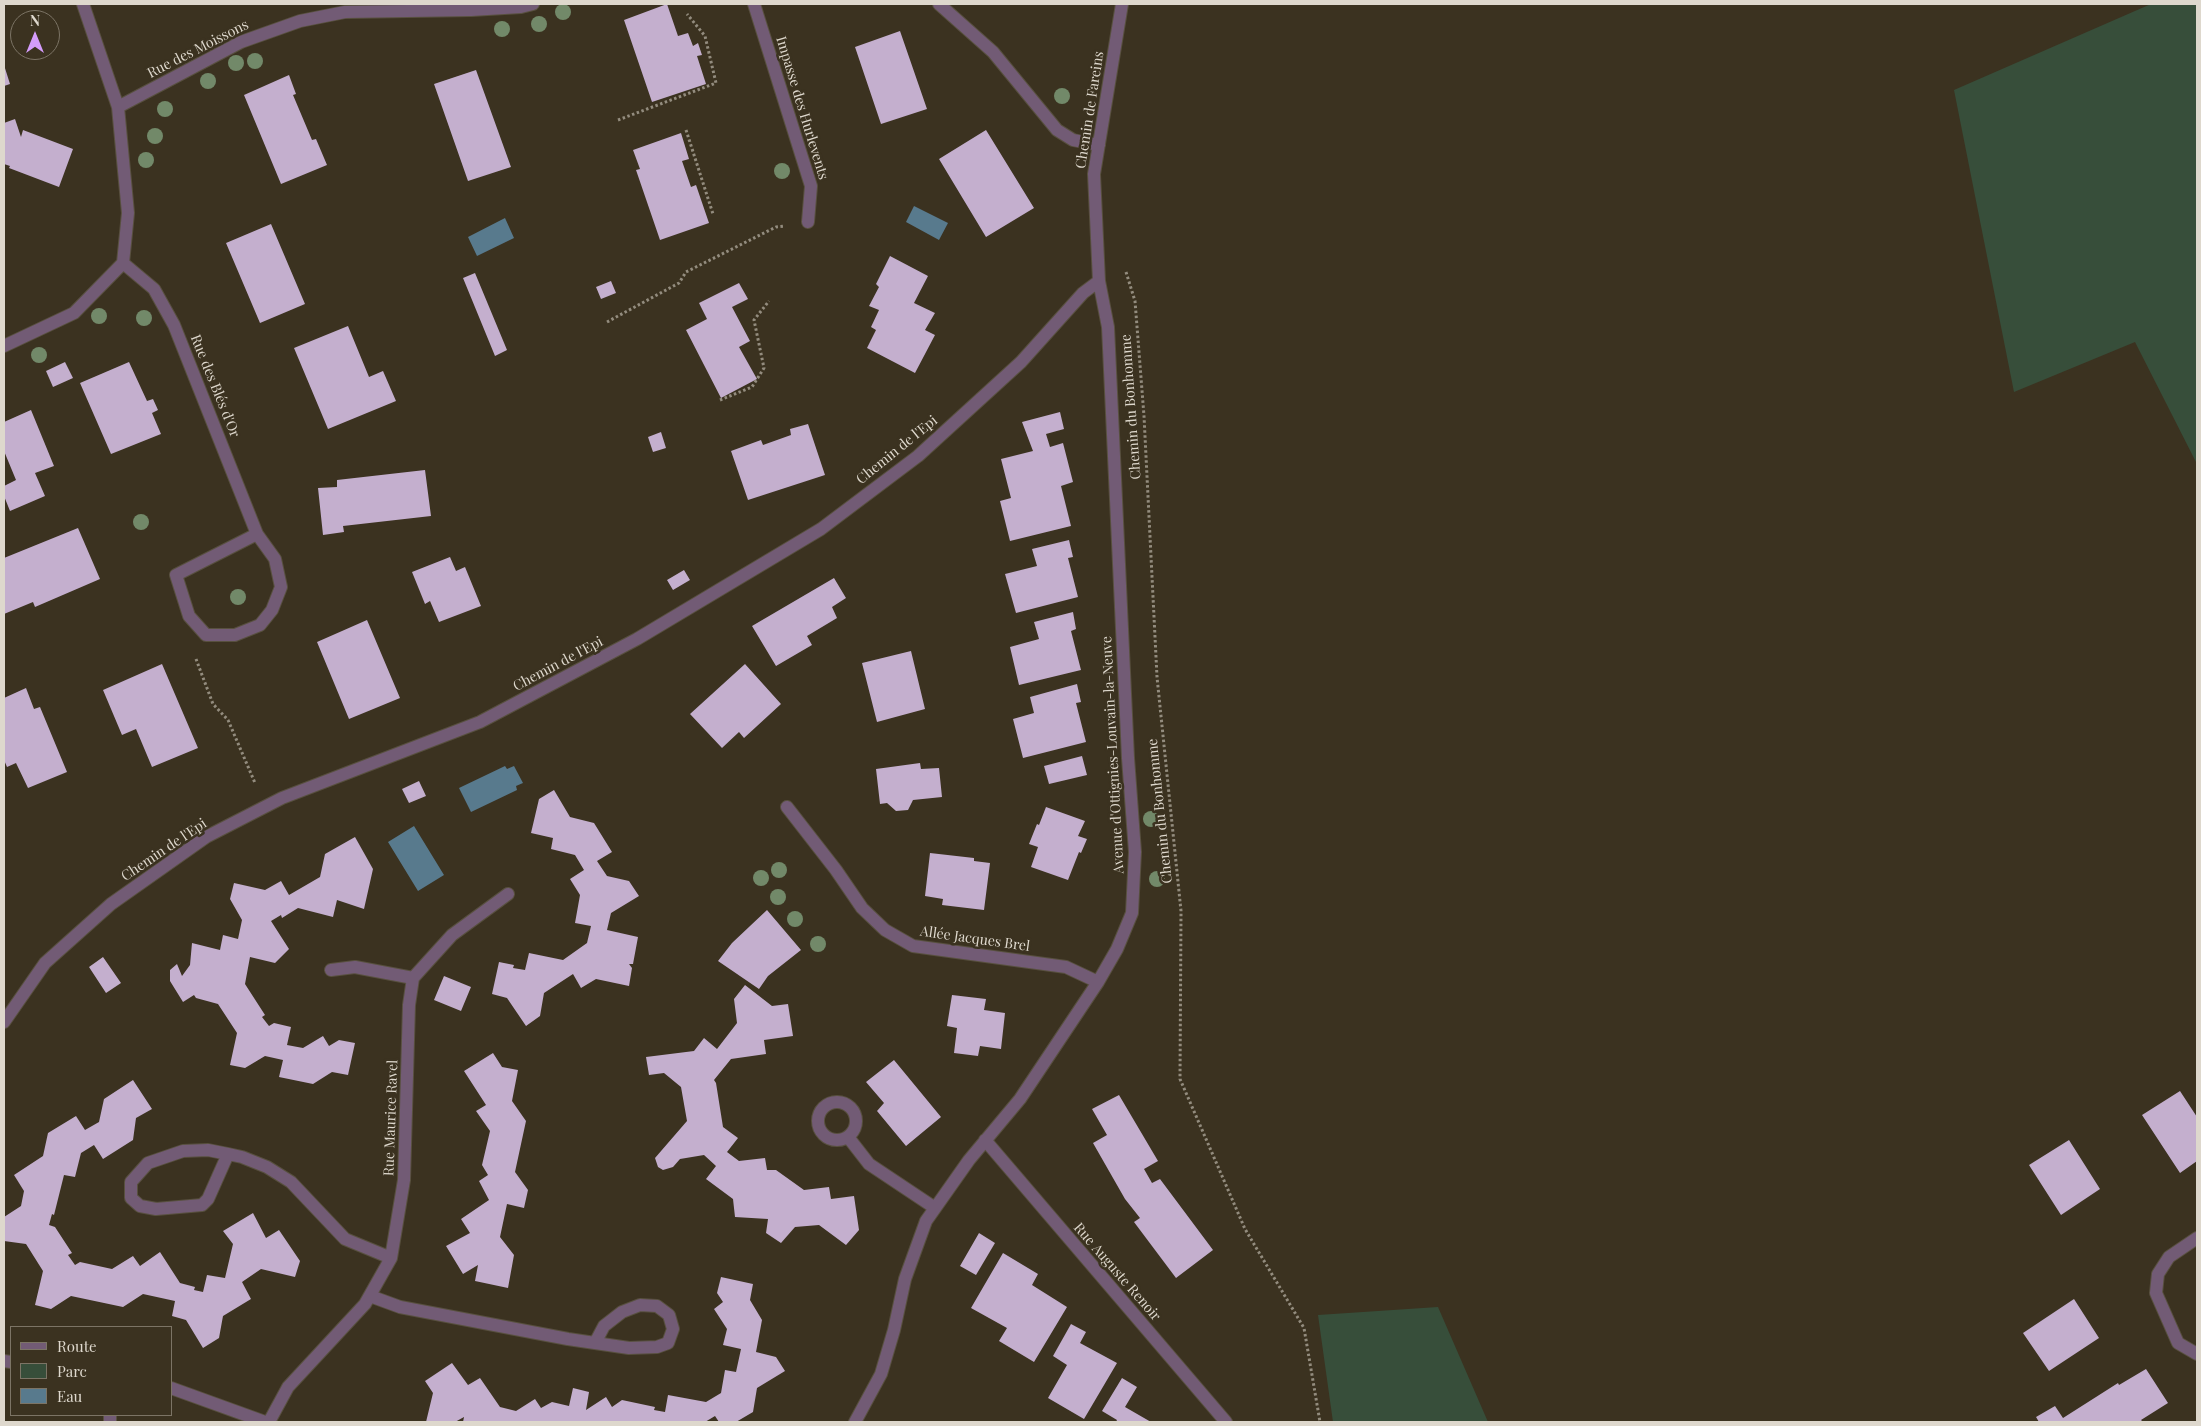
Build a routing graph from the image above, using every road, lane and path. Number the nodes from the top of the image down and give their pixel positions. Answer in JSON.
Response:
{"nodes":[{"id":1,"x":83,"y":4,"type":"edge"},
{"id":2,"x":533,"y":4,"type":"edge"},
{"id":3,"x":754,"y":4,"type":"edge"},
{"id":4,"x":939,"y":4,"type":"edge"},
{"id":5,"x":1122,"y":4,"type":"edge"},
{"id":6,"x":687,"y":14,"type":"dead end"},
{"id":7,"x":118,"y":107,"type":"junction"},
{"id":8,"x":618,"y":120,"type":"dead end"},
{"id":9,"x":686,"y":130,"type":"dead end"},
{"id":10,"x":1099,"y":144,"type":"junction"},
{"id":11,"x":713,"y":214,"type":"dead end"},
{"id":12,"x":808,"y":222,"type":"joint"},
{"id":13,"x":123,"y":264,"type":"junction"},
{"id":14,"x":1123,"y":265,"type":"dead end"},
{"id":15,"x":1099,"y":281,"type":"junction"},
{"id":16,"x":769,"y":301,"type":"dead end"},
{"id":17,"x":607,"y":322,"type":"dead end"},
{"id":18,"x":4,"y":346,"type":"edge"},
{"id":19,"x":720,"y":400,"type":"dead end"},
{"id":20,"x":257,"y":534,"type":"junction"},
{"id":21,"x":193,"y":651,"type":"dead end"},
{"id":22,"x":265,"y":807,"type":"junction"},
{"id":23,"x":786,"y":807,"type":"dead end"},
{"id":24,"x":508,"y":894,"type":"dead end"},
{"id":25,"x":331,"y":970,"type":"dead end"},
{"id":26,"x":413,"y":978,"type":"junction"},
{"id":27,"x":1098,"y":982,"type":"junction"},
{"id":28,"x":4,"y":1022,"type":"edge"},
{"id":29,"x":848,"y":1137,"type":"dead end"},
{"id":30,"x":985,"y":1140,"type":"junction"},
{"id":31,"x":228,"y":1154,"type":"junction"},
{"id":32,"x":934,"y":1208,"type":"junction"},
{"id":33,"x":2197,"y":1238,"type":"edge"},
{"id":34,"x":391,"y":1258,"type":"junction"},
{"id":35,"x":370,"y":1296,"type":"junction"},
{"id":36,"x":595,"y":1343,"type":"junction"},
{"id":37,"x":2197,"y":1354,"type":"edge"},
{"id":38,"x":172,"y":1388,"type":"edge"},
{"id":39,"x":265,"y":1422,"type":"edge"},
{"id":40,"x":269,"y":1422,"type":"edge"},
{"id":41,"x":855,"y":1422,"type":"edge"},
{"id":42,"x":1226,"y":1422,"type":"edge"},
{"id":43,"x":1320,"y":1422,"type":"edge"}],
"edges":[{"from":1,"to":7,"type":"street"},
{"from":2,"to":7,"type":"street","name":"Rue des Moissons"},
{"from":3,"to":12,"type":"street","name":"Impasse des Hurlevents"},
{"from":4,"to":10,"type":"street"},
{"from":5,"to":10,"type":"street","name":"Chemin de Fareins"},
{"from":6,"to":8,"type":"path"},
{"from":7,"to":13,"type":"street"},
{"from":9,"to":11,"type":"path"},
{"from":10,"to":15,"type":"street","name":"Chemin de Fareins"},
{"from":12,"to":17,"type":"path"},
{"from":13,"to":18,"type":"street"},
{"from":13,"to":20,"type":"street","name":"Rue des Blés d'Or"},
{"from":14,"to":43,"type":"path","name":"Chemin du Bonhomme"},
{"from":15,"to":22,"type":"street","name":"Chemin de l'Epi"},
{"from":15,"to":27,"type":"street","name":"Avenue d'Ottignies-Louvain-la-Neuve"},
{"from":16,"to":19,"type":"path"},
{"from":20,"to":20,"type":"street","name":"Rue des Blés d'Or"},
{"from":21,"to":22,"type":"path"},
{"from":22,"to":28,"type":"street","name":"Chemin de l'Epi"},
{"from":23,"to":27,"type":"street","name":"Allée Jacques Brel"},
{"from":24,"to":26,"type":"street"},
{"from":25,"to":26,"type":"street"},
{"from":26,"to":34,"type":"street","name":"Rue Maurice Ravel"},
{"from":27,"to":30,"type":"street","name":"Avenue d'Ottignies-Louvain-la-Neuve"},
{"from":29,"to":32,"type":"street"},
{"from":30,"to":32,"type":"street","name":"Avenue d'Ottignies-Louvain-la-Neuve"},
{"from":30,"to":42,"type":"street","name":"Rue Auguste Renoir"},
{"from":31,"to":31,"type":"street"},
{"from":31,"to":34,"type":"street"},
{"from":32,"to":41,"type":"street","name":"Avenue d'Ottignies-Louvain-la-Neuve"},
{"from":33,"to":37,"type":"street"},
{"from":34,"to":35,"type":"street","name":"Rue Maurice Ravel"},
{"from":35,"to":36,"type":"street"},
{"from":35,"to":40,"type":"street","name":"Rue Maurice Ravel"},
{"from":36,"to":36,"type":"street"},
{"from":38,"to":39,"type":"street"}]}
